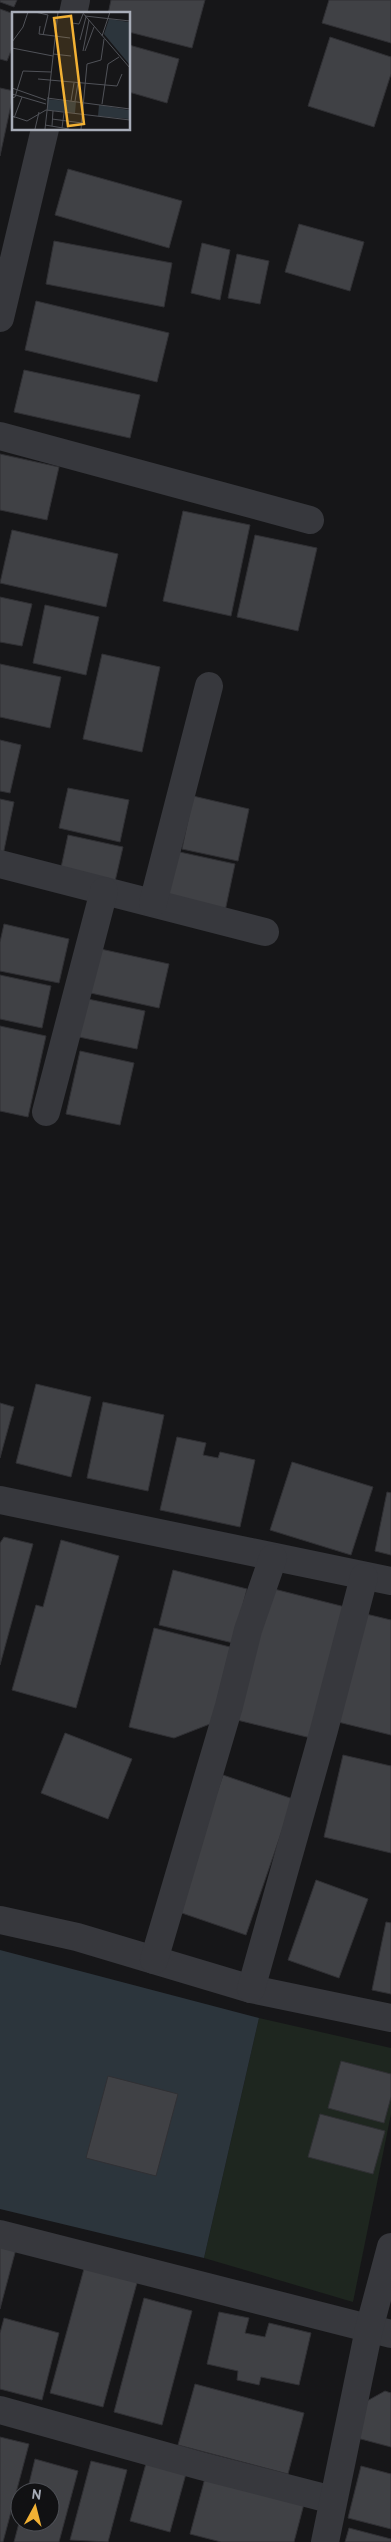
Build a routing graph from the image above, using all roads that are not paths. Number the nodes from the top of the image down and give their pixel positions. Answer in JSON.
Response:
{"nodes":[{"id":1,"x":45,"y":130,"type":"edge"},
{"id":2,"x":0,"y":318,"type":"edge"},
{"id":3,"x":0,"y":436,"type":"edge"},
{"id":4,"x":310,"y":520,"type":"dead end"},
{"id":5,"x":210,"y":686,"type":"dead end"},
{"id":6,"x":0,"y":864,"type":"edge"},
{"id":7,"x":104,"y":891,"type":"junction"},
{"id":8,"x":153,"y":903,"type":"junction"},
{"id":9,"x":265,"y":932,"type":"dead end"},
{"id":10,"x":46,"y":1112,"type":"dead end"},
{"id":11,"x":0,"y":1500,"type":"edge"},
{"id":12,"x":273,"y":1558,"type":"junction"},
{"id":13,"x":364,"y":1577,"type":"junction"},
{"id":14,"x":391,"y":1581,"type":"edge"},
{"id":15,"x":0,"y":1920,"type":"edge"},
{"id":16,"x":154,"y":1960,"type":"junction"},
{"id":17,"x":251,"y":1988,"type":"junction"},
{"id":18,"x":391,"y":2018,"type":"edge"},
{"id":19,"x":0,"y":2234,"type":"edge"},
{"id":20,"x":391,"y":2247,"type":"edge"},
{"id":21,"x":380,"y":2331,"type":"edge"},
{"id":22,"x":0,"y":2410,"type":"edge"},
{"id":23,"x":333,"y":2500,"type":"junction"},
{"id":24,"x":325,"y":2542,"type":"edge"}],
"edges":[{"from":1,"to":2,"type":"street"},
{"from":3,"to":4,"type":"street"},
{"from":5,"to":8,"type":"street"},
{"from":6,"to":7,"type":"street"},
{"from":7,"to":8,"type":"street"},
{"from":7,"to":10,"type":"street"},
{"from":8,"to":9,"type":"street"},
{"from":11,"to":12,"type":"street"},
{"from":12,"to":13,"type":"street"},
{"from":12,"to":16,"type":"street"},
{"from":13,"to":14,"type":"street"},
{"from":13,"to":17,"type":"street"},
{"from":15,"to":16,"type":"street"},
{"from":16,"to":17,"type":"street"},
{"from":17,"to":18,"type":"street"},
{"from":19,"to":21,"type":"street"},
{"from":20,"to":21,"type":"street"},
{"from":21,"to":23,"type":"street"},
{"from":22,"to":23,"type":"street"},
{"from":23,"to":24,"type":"street"}]}
